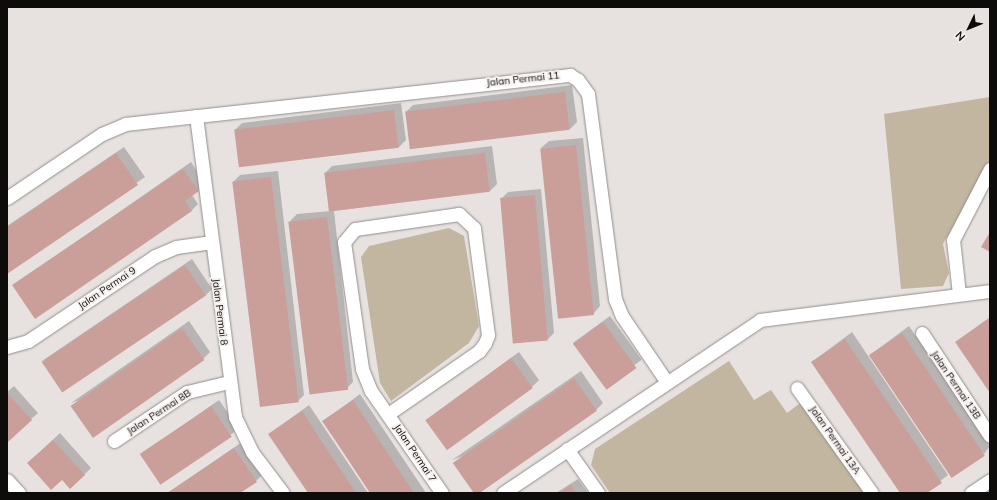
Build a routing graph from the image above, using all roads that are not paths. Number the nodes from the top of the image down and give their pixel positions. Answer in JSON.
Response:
{"nodes":[{"id":1,"x":196,"y":116,"type":"junction"},
{"id":2,"x":990,"y":170,"type":"edge"},
{"id":3,"x":7,"y":198,"type":"edge"},
{"id":4,"x":212,"y":242,"type":"junction"},
{"id":5,"x":990,"y":291,"type":"edge"},
{"id":6,"x":959,"y":294,"type":"junction"},
{"id":7,"x":922,"y":333,"type":"dead end"},
{"id":8,"x":7,"y":347,"type":"edge"},
{"id":9,"x":666,"y":381,"type":"junction"},
{"id":10,"x":229,"y":382,"type":"junction"},
{"id":11,"x":797,"y":388,"type":"dead end"},
{"id":12,"x":388,"y":414,"type":"junction"},
{"id":13,"x":990,"y":436,"type":"edge"},
{"id":14,"x":114,"y":441,"type":"dead end"},
{"id":15,"x":567,"y":449,"type":"junction"},
{"id":16,"x":7,"y":480,"type":"edge"},
{"id":17,"x":990,"y":480,"type":"edge"},
{"id":18,"x":277,"y":491,"type":"edge"},
{"id":19,"x":19,"y":493,"type":"edge"},
{"id":20,"x":442,"y":493,"type":"edge"},
{"id":21,"x":503,"y":493,"type":"edge"},
{"id":22,"x":598,"y":493,"type":"edge"},
{"id":23,"x":872,"y":493,"type":"edge"},
{"id":24,"x":971,"y":493,"type":"edge"}],
"edges":[{"from":1,"to":3,"type":"street","name":"Jalan Permai 11"},
{"from":1,"to":4,"type":"street","name":"Jalan Permai 8"},
{"from":1,"to":9,"type":"street","name":"Jalan Permai 11"},
{"from":2,"to":6,"type":"street"},
{"from":4,"to":8,"type":"street","name":"Jalan Permai 9"},
{"from":4,"to":10,"type":"street","name":"Jalan Permai 8"},
{"from":5,"to":6,"type":"street"},
{"from":6,"to":9,"type":"street"},
{"from":7,"to":13,"type":"street","name":"Jalan Permai 13B"},
{"from":9,"to":15,"type":"street"},
{"from":10,"to":14,"type":"street","name":"Jalan Permai 8B"},
{"from":10,"to":18,"type":"street","name":"Jalan Permai 8"},
{"from":11,"to":23,"type":"street","name":"Jalan Permai 13A"},
{"from":12,"to":12,"type":"street","name":"Jalan Permai 7"},
{"from":12,"to":20,"type":"street","name":"Jalan Permai 7"},
{"from":15,"to":21,"type":"street"},
{"from":15,"to":22,"type":"street"},
{"from":16,"to":19,"type":"street"},
{"from":17,"to":24,"type":"street"}]}
